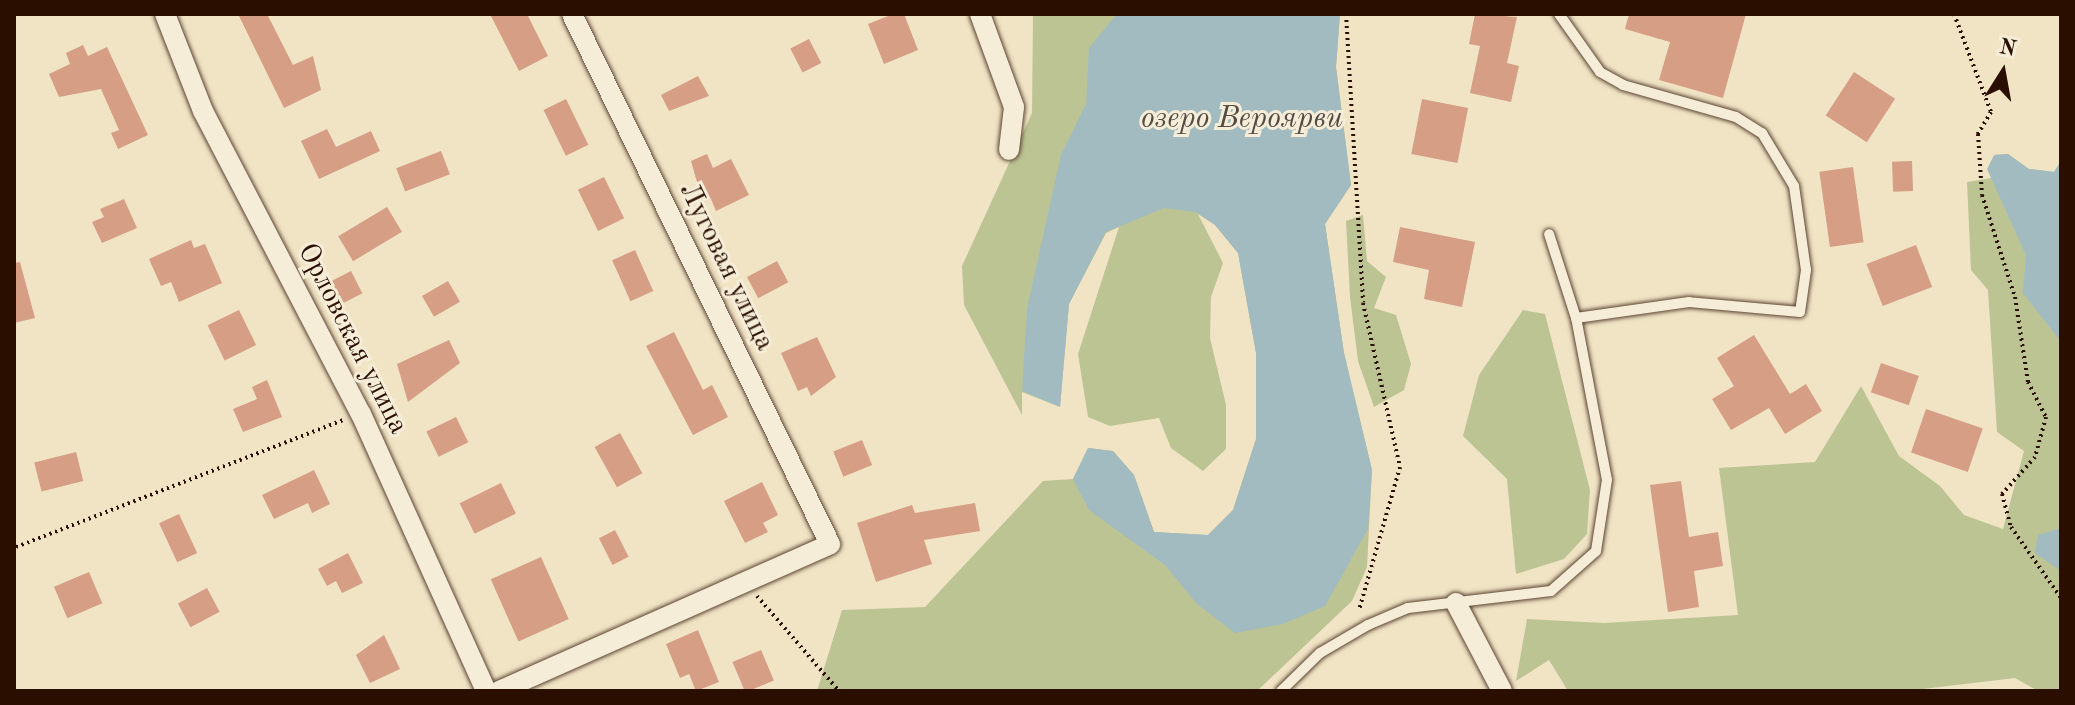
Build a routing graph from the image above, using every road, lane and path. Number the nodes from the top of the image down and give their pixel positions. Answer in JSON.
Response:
{"nodes":[{"id":1,"x":165,"y":14,"type":"edge"},
{"id":2,"x":572,"y":14,"type":"edge"},
{"id":3,"x":980,"y":14,"type":"edge"},
{"id":4,"x":1346,"y":14,"type":"edge"},
{"id":5,"x":1559,"y":14,"type":"edge"},
{"id":6,"x":1954,"y":14,"type":"edge"},
{"id":7,"x":1009,"y":150,"type":"dead end"},
{"id":8,"x":1549,"y":234,"type":"dead end"},
{"id":9,"x":1576,"y":318,"type":"junction"},
{"id":10,"x":361,"y":414,"type":"junction"},
{"id":11,"x":16,"y":547,"type":"dead end"},
{"id":12,"x":745,"y":582,"type":"junction"},
{"id":13,"x":2061,"y":598,"type":"edge"},
{"id":14,"x":1456,"y":603,"type":"junction"},
{"id":15,"x":1350,"y":616,"type":"dead end"},
{"id":16,"x":486,"y":691,"type":"edge"},
{"id":17,"x":499,"y":691,"type":"edge"},
{"id":18,"x":839,"y":691,"type":"edge"},
{"id":19,"x":1281,"y":691,"type":"edge"},
{"id":20,"x":1502,"y":691,"type":"edge"}],
"edges":[{"from":1,"to":10,"type":"street","name":"Орловская улица"},
{"from":2,"to":12,"type":"street","name":"Луговая улица"},
{"from":3,"to":7,"type":"street"},
{"from":4,"to":15,"type":"path"},
{"from":5,"to":9,"type":"lane"},
{"from":6,"to":13,"type":"path"},
{"from":8,"to":9,"type":"lane"},
{"from":9,"to":14,"type":"lane"},
{"from":10,"to":11,"type":"path"},
{"from":10,"to":16,"type":"street","name":"Орловская улица"},
{"from":12,"to":17,"type":"street"},
{"from":12,"to":18,"type":"path"},
{"from":14,"to":19,"type":"lane"},
{"from":14,"to":20,"type":"street"}]}
